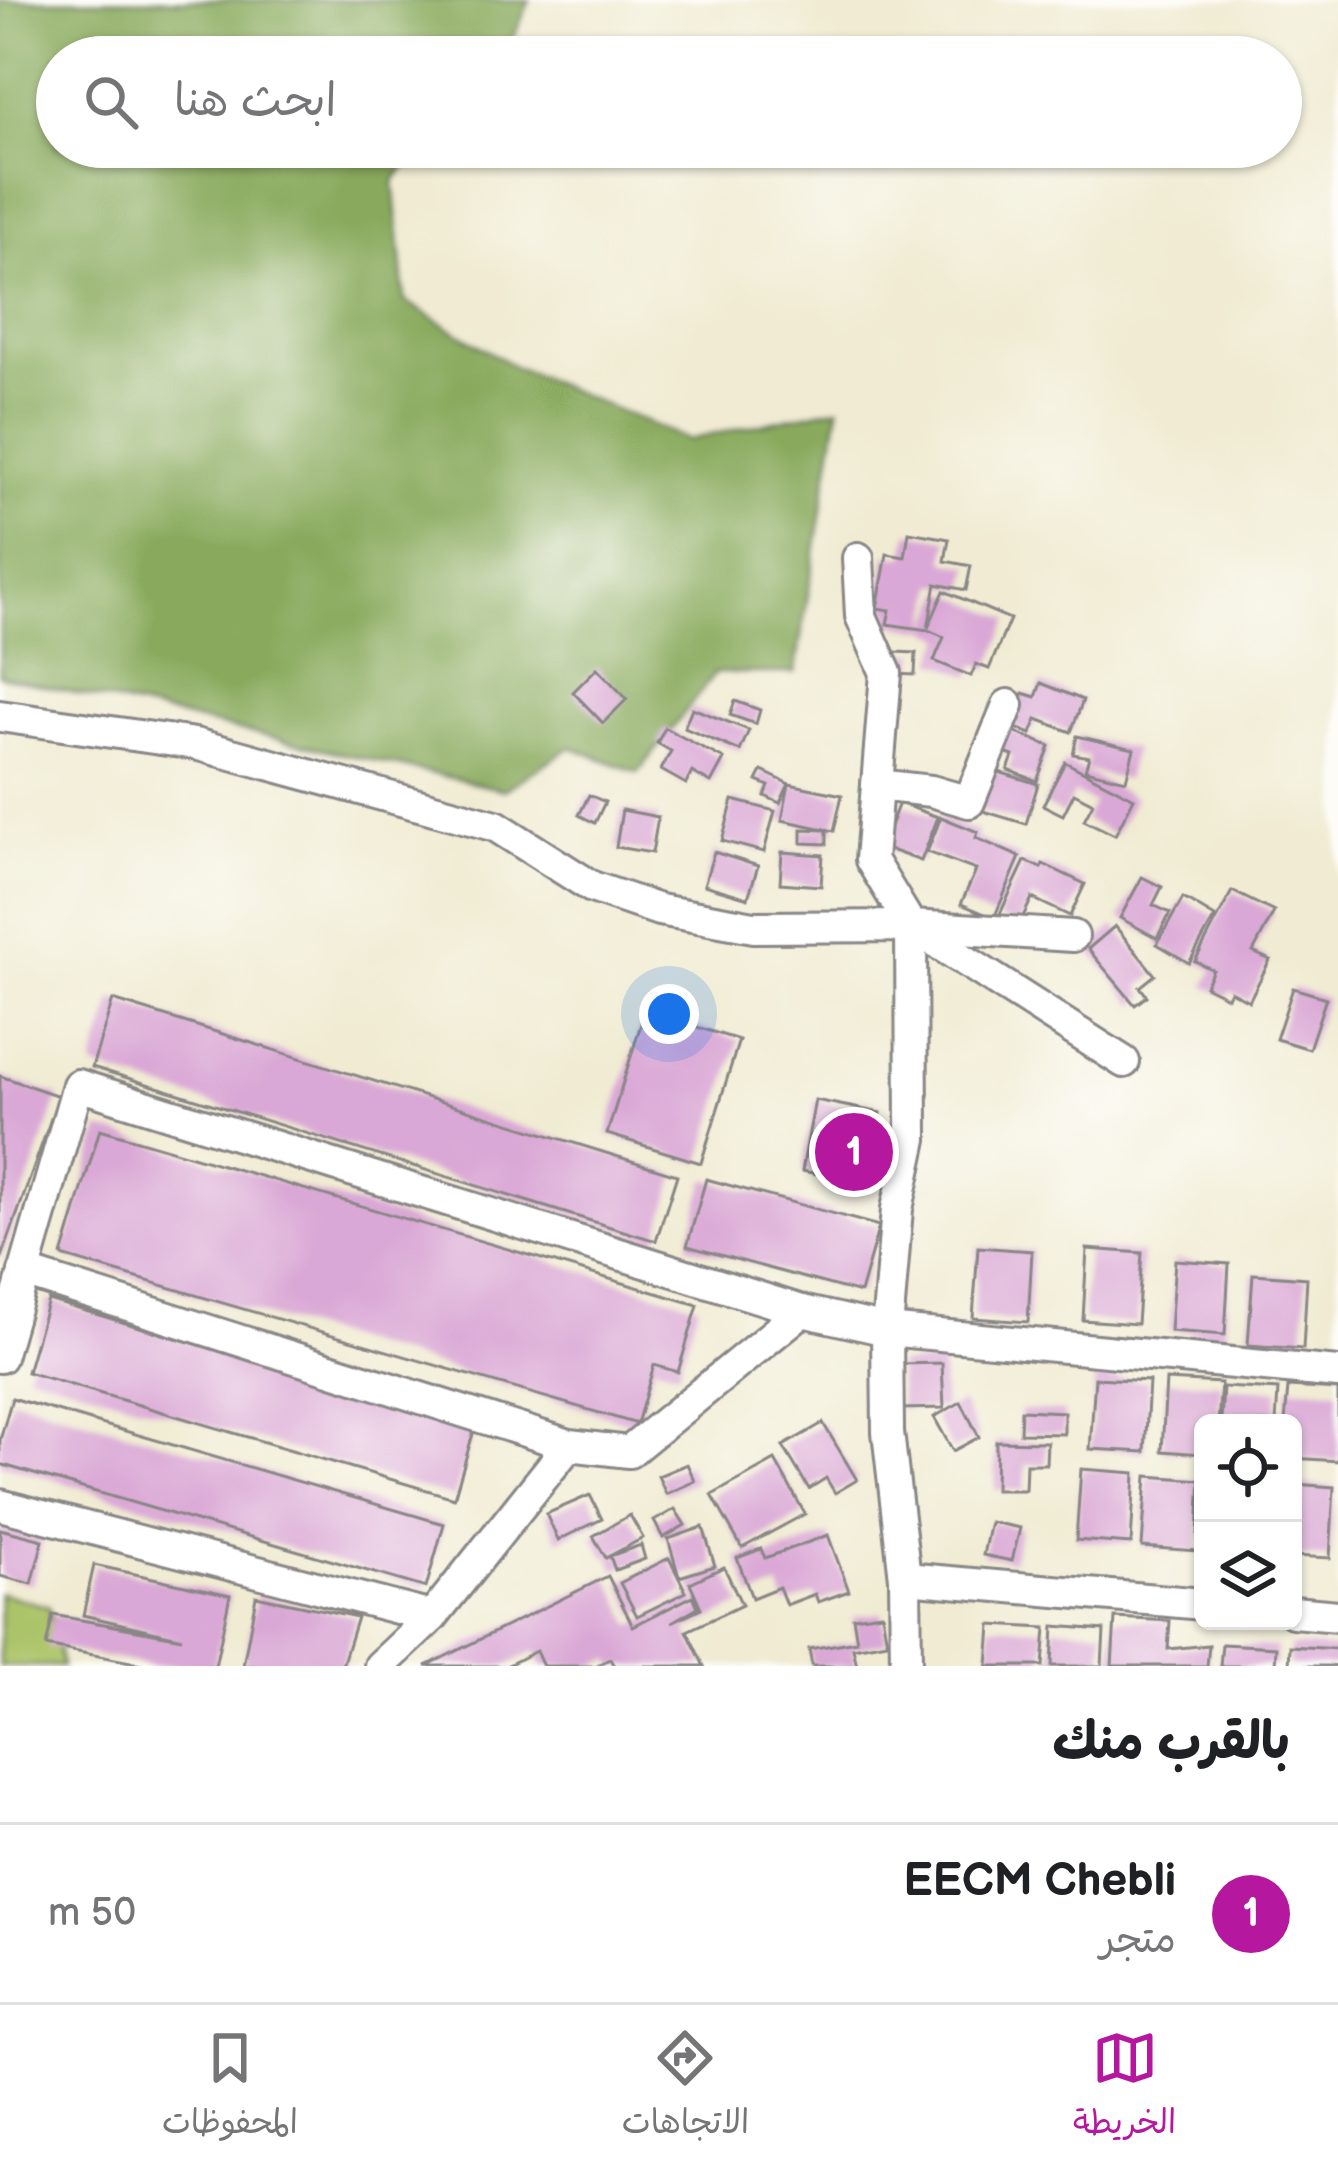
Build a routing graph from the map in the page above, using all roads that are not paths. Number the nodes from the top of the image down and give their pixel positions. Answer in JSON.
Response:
{"nodes":[{"id":1,"x":858,"y":558,"type":"dead end"},
{"id":2,"x":1007,"y":705,"type":"dead end"},
{"id":3,"x":0,"y":716,"type":"edge"},
{"id":4,"x":877,"y":784,"type":"junction"},
{"id":5,"x":911,"y":926,"type":"junction"},
{"id":6,"x":1073,"y":936,"type":"dead end"},
{"id":7,"x":1124,"y":1062,"type":"dead end"},
{"id":8,"x":24,"y":1272,"type":"junction"},
{"id":9,"x":802,"y":1311,"type":"junction"},
{"id":10,"x":887,"y":1330,"type":"junction"},
{"id":11,"x":0,"y":1357,"type":"edge"},
{"id":12,"x":1338,"y":1373,"type":"edge"},
{"id":13,"x":569,"y":1445,"type":"junction"},
{"id":14,"x":0,"y":1505,"type":"edge"},
{"id":15,"x":905,"y":1578,"type":"junction"},
{"id":16,"x":1194,"y":1603,"type":"edge"},
{"id":17,"x":1302,"y":1613,"type":"edge"},
{"id":18,"x":1338,"y":1616,"type":"edge"},
{"id":19,"x":432,"y":1617,"type":"junction"},
{"id":20,"x":380,"y":1666,"type":"edge"},
{"id":21,"x":906,"y":1666,"type":"edge"}],
"edges":[{"from":1,"to":4,"type":"street"},
{"from":2,"to":4,"type":"street"},
{"from":3,"to":5,"type":"street"},
{"from":4,"to":5,"type":"street"},
{"from":5,"to":6,"type":"street"},
{"from":5,"to":7,"type":"street"},
{"from":5,"to":10,"type":"street"},
{"from":8,"to":9,"type":"street"},
{"from":8,"to":11,"type":"street"},
{"from":8,"to":13,"type":"street"},
{"from":9,"to":10,"type":"street"},
{"from":9,"to":13,"type":"street"},
{"from":10,"to":12,"type":"street"},
{"from":10,"to":15,"type":"street"},
{"from":13,"to":19,"type":"street"},
{"from":14,"to":19,"type":"street"},
{"from":15,"to":16,"type":"street"},
{"from":15,"to":21,"type":"street"},
{"from":17,"to":18,"type":"street"},
{"from":19,"to":20,"type":"street"}]}
